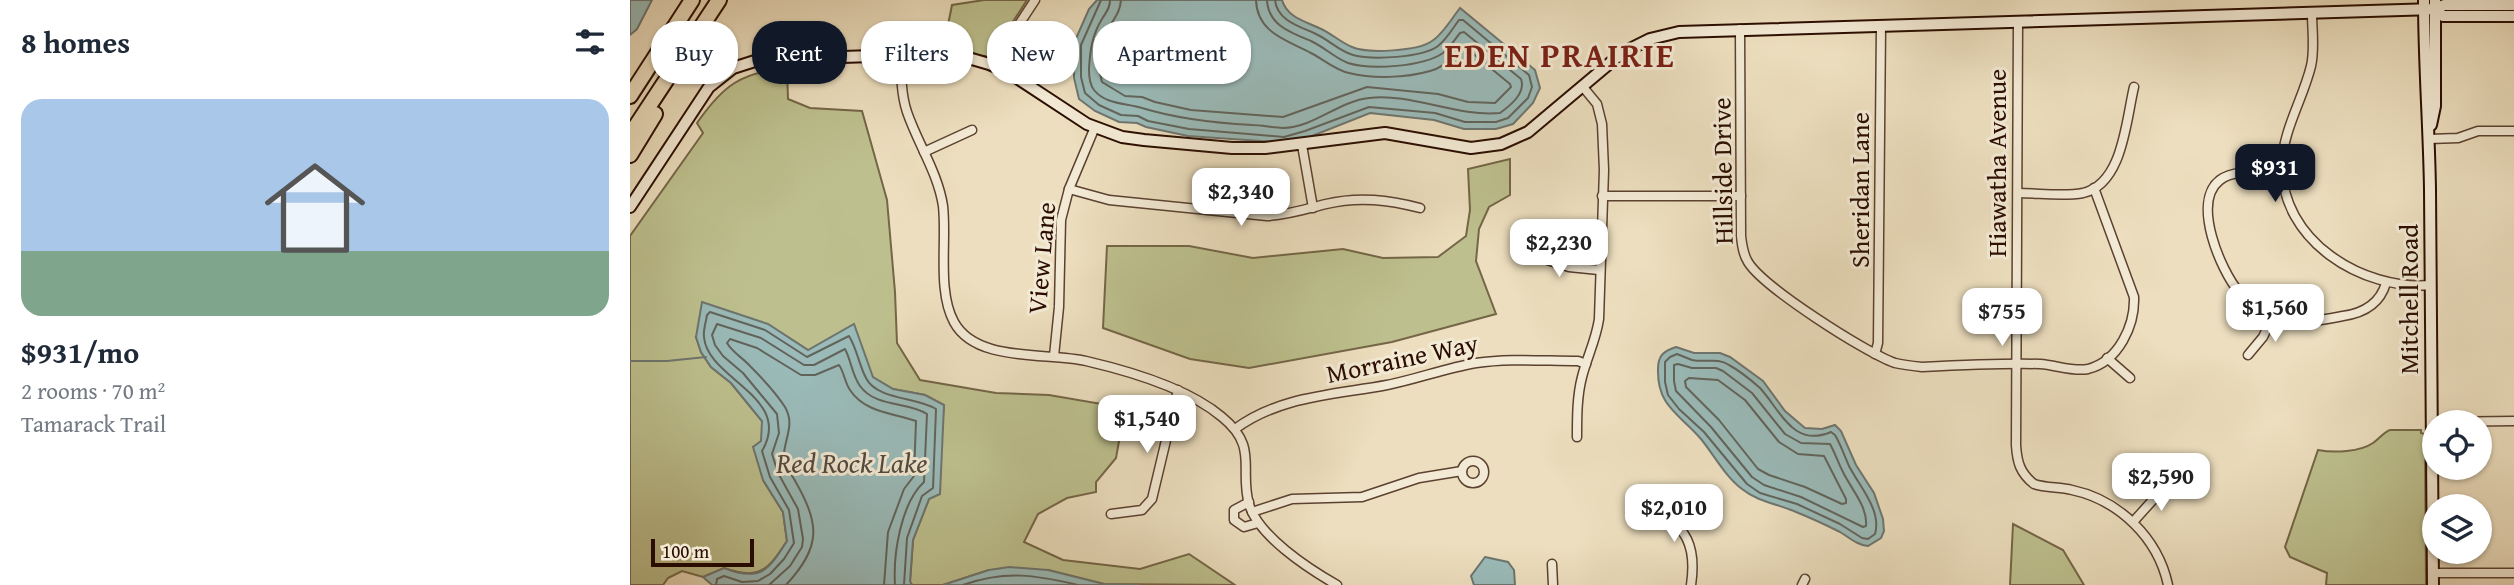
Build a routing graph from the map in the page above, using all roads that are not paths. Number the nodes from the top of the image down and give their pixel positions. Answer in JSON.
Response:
{"nodes":[{"id":1,"x":692,"y":0,"type":"edge"},
{"id":2,"x":719,"y":0,"type":"edge"},
{"id":3,"x":1035,"y":0,"type":"edge"},
{"id":4,"x":2473,"y":0,"type":"edge"},
{"id":5,"x":2514,"y":3,"type":"edge"},
{"id":6,"x":2430,"y":5,"type":"edge"},
{"id":7,"x":2312,"y":13,"type":"junction"},
{"id":8,"x":2514,"y":16,"type":"edge"},
{"id":9,"x":707,"y":18,"type":"junction"},
{"id":10,"x":1021,"y":21,"type":"edge"},
{"id":11,"x":2018,"y":22,"type":"junction"},
{"id":12,"x":1881,"y":26,"type":"junction"},
{"id":13,"x":1741,"y":29,"type":"junction"},
{"id":14,"x":861,"y":56,"type":"edge"},
{"id":15,"x":903,"y":84,"type":"edge"},
{"id":16,"x":1025,"y":84,"type":"edge"},
{"id":17,"x":1583,"y":87,"type":"junction"},
{"id":18,"x":2134,"y":87,"type":"dead end"},
{"id":19,"x":630,"y":96,"type":"edge"},
{"id":20,"x":1095,"y":127,"type":"junction"},
{"id":21,"x":972,"y":130,"type":"dead end"},
{"id":22,"x":2514,"y":131,"type":"edge"},
{"id":23,"x":630,"y":135,"type":"edge"},
{"id":24,"x":2429,"y":139,"type":"junction"},
{"id":25,"x":1302,"y":145,"type":"junction"},
{"id":26,"x":924,"y":152,"type":"junction"},
{"id":27,"x":630,"y":155,"type":"edge"},
{"id":28,"x":2283,"y":173,"type":"junction"},
{"id":29,"x":2094,"y":188,"type":"junction"},
{"id":30,"x":1069,"y":189,"type":"junction"},
{"id":31,"x":2018,"y":192,"type":"junction"},
{"id":32,"x":1741,"y":195,"type":"junction"},
{"id":33,"x":1602,"y":196,"type":"junction"},
{"id":34,"x":630,"y":207,"type":"edge"},
{"id":35,"x":1313,"y":208,"type":"junction"},
{"id":36,"x":1420,"y":208,"type":"dead end"},
{"id":37,"x":1526,"y":253,"type":"dead end"},
{"id":38,"x":1599,"y":270,"type":"junction"},
{"id":39,"x":2386,"y":283,"type":"junction"},
{"id":40,"x":2431,"y":285,"type":"junction"},
{"id":41,"x":2273,"y":316,"type":"junction"},
{"id":42,"x":1875,"y":354,"type":"junction"},
{"id":43,"x":1054,"y":355,"type":"junction"},
{"id":44,"x":2248,"y":355,"type":"dead end"},
{"id":45,"x":2108,"y":358,"type":"junction"},
{"id":46,"x":1586,"y":364,"type":"junction"},
{"id":47,"x":2016,"y":364,"type":"junction"},
{"id":48,"x":2130,"y":378,"type":"dead end"},
{"id":49,"x":1178,"y":390,"type":"junction"},
{"id":50,"x":2432,"y":410,"type":"edge"},
{"id":51,"x":2492,"y":421,"type":"edge"},
{"id":52,"x":2514,"y":421,"type":"edge"},
{"id":53,"x":1234,"y":429,"type":"junction"},
{"id":54,"x":1577,"y":437,"type":"dead end"},
{"id":55,"x":1462,"y":471,"type":"dead end"},
{"id":56,"x":2432,"y":480,"type":"edge"},
{"id":57,"x":2180,"y":487,"type":"dead end"},
{"id":58,"x":1249,"y":502,"type":"junction"},
{"id":59,"x":1656,"y":505,"type":"dead end"},
{"id":60,"x":1252,"y":512,"type":"junction"},
{"id":61,"x":1111,"y":513,"type":"dead end"},
{"id":62,"x":2133,"y":522,"type":"junction"},
{"id":63,"x":1258,"y":523,"type":"junction"},
{"id":64,"x":1552,"y":564,"type":"dead end"},
{"id":65,"x":2433,"y":573,"type":"junction"},
{"id":66,"x":2514,"y":573,"type":"edge"},
{"id":67,"x":1337,"y":585,"type":"edge"},
{"id":68,"x":1553,"y":585,"type":"edge"},
{"id":69,"x":1691,"y":585,"type":"edge"},
{"id":70,"x":2168,"y":585,"type":"edge"},
{"id":71,"x":2433,"y":585,"type":"edge"}],
"edges":[{"from":1,"to":19,"type":"highway"},
{"from":2,"to":9,"type":"highway"},
{"from":3,"to":10,"type":"street"},
{"from":4,"to":5,"type":"street"},
{"from":5,"to":6,"type":"street"},
{"from":6,"to":7,"type":"street"},
{"from":6,"to":8,"type":"street"},
{"from":6,"to":24,"type":"street","name":"Mitchell Road"},
{"from":7,"to":11,"type":"street"},
{"from":7,"to":28,"type":"street"},
{"from":9,"to":23,"type":"highway"},
{"from":9,"to":27,"type":"highway"},
{"from":11,"to":12,"type":"street"},
{"from":11,"to":31,"type":"street","name":"Hiawatha Avenue"},
{"from":12,"to":13,"type":"street"},
{"from":12,"to":42,"type":"street","name":"Sheridan Lane"},
{"from":13,"to":17,"type":"street"},
{"from":13,"to":32,"type":"street","name":"Hillside Drive"},
{"from":14,"to":34,"type":"street"},
{"from":15,"to":26,"type":"street"},
{"from":16,"to":20,"type":"street"},
{"from":17,"to":25,"type":"street"},
{"from":17,"to":33,"type":"street"},
{"from":18,"to":29,"type":"street"},
{"from":20,"to":25,"type":"street"},
{"from":20,"to":30,"type":"street","name":"View Lane"},
{"from":21,"to":26,"type":"street"},
{"from":22,"to":24,"type":"street"},
{"from":24,"to":40,"type":"street","name":"Mitchell Road"},
{"from":25,"to":35,"type":"street"},
{"from":26,"to":43,"type":"street"},
{"from":28,"to":39,"type":"street"},
{"from":28,"to":41,"type":"street"},
{"from":29,"to":31,"type":"street"},
{"from":29,"to":45,"type":"street"},
{"from":30,"to":35,"type":"street"},
{"from":30,"to":43,"type":"street","name":"View Lane"},
{"from":31,"to":47,"type":"street","name":"Hiawatha Avenue"},
{"from":32,"to":33,"type":"street"},
{"from":32,"to":42,"type":"street","name":"Hillside Drive"},
{"from":33,"to":38,"type":"street"},
{"from":35,"to":36,"type":"street"},
{"from":37,"to":38,"type":"street"},
{"from":38,"to":46,"type":"street"},
{"from":39,"to":40,"type":"street"},
{"from":39,"to":41,"type":"street"},
{"from":40,"to":50,"type":"street","name":"Mitchell Road"},
{"from":41,"to":44,"type":"street"},
{"from":42,"to":47,"type":"street","name":"Hillside Drive"},
{"from":43,"to":49,"type":"street"},
{"from":45,"to":47,"type":"street","name":"Hillside Drive"},
{"from":45,"to":48,"type":"street"},
{"from":46,"to":53,"type":"street","name":"Morraine Way"},
{"from":46,"to":54,"type":"street"},
{"from":47,"to":62,"type":"street","name":"Hiawatha Avenue"},
{"from":49,"to":53,"type":"street"},
{"from":49,"to":61,"type":"street"},
{"from":51,"to":52,"type":"street"},
{"from":53,"to":58,"type":"street"},
{"from":55,"to":60,"type":"street"},
{"from":56,"to":65,"type":"street","name":"Mitchell Road"},
{"from":57,"to":62,"type":"street"},
{"from":58,"to":60,"type":"street"},
{"from":58,"to":63,"type":"street"},
{"from":59,"to":69,"type":"street"},
{"from":60,"to":63,"type":"street"},
{"from":62,"to":70,"type":"street","name":"Hiawatha Avenue"},
{"from":63,"to":67,"type":"street"},
{"from":64,"to":68,"type":"street"},
{"from":65,"to":66,"type":"street"},
{"from":65,"to":71,"type":"street","name":"Mitchell Road"}]}
